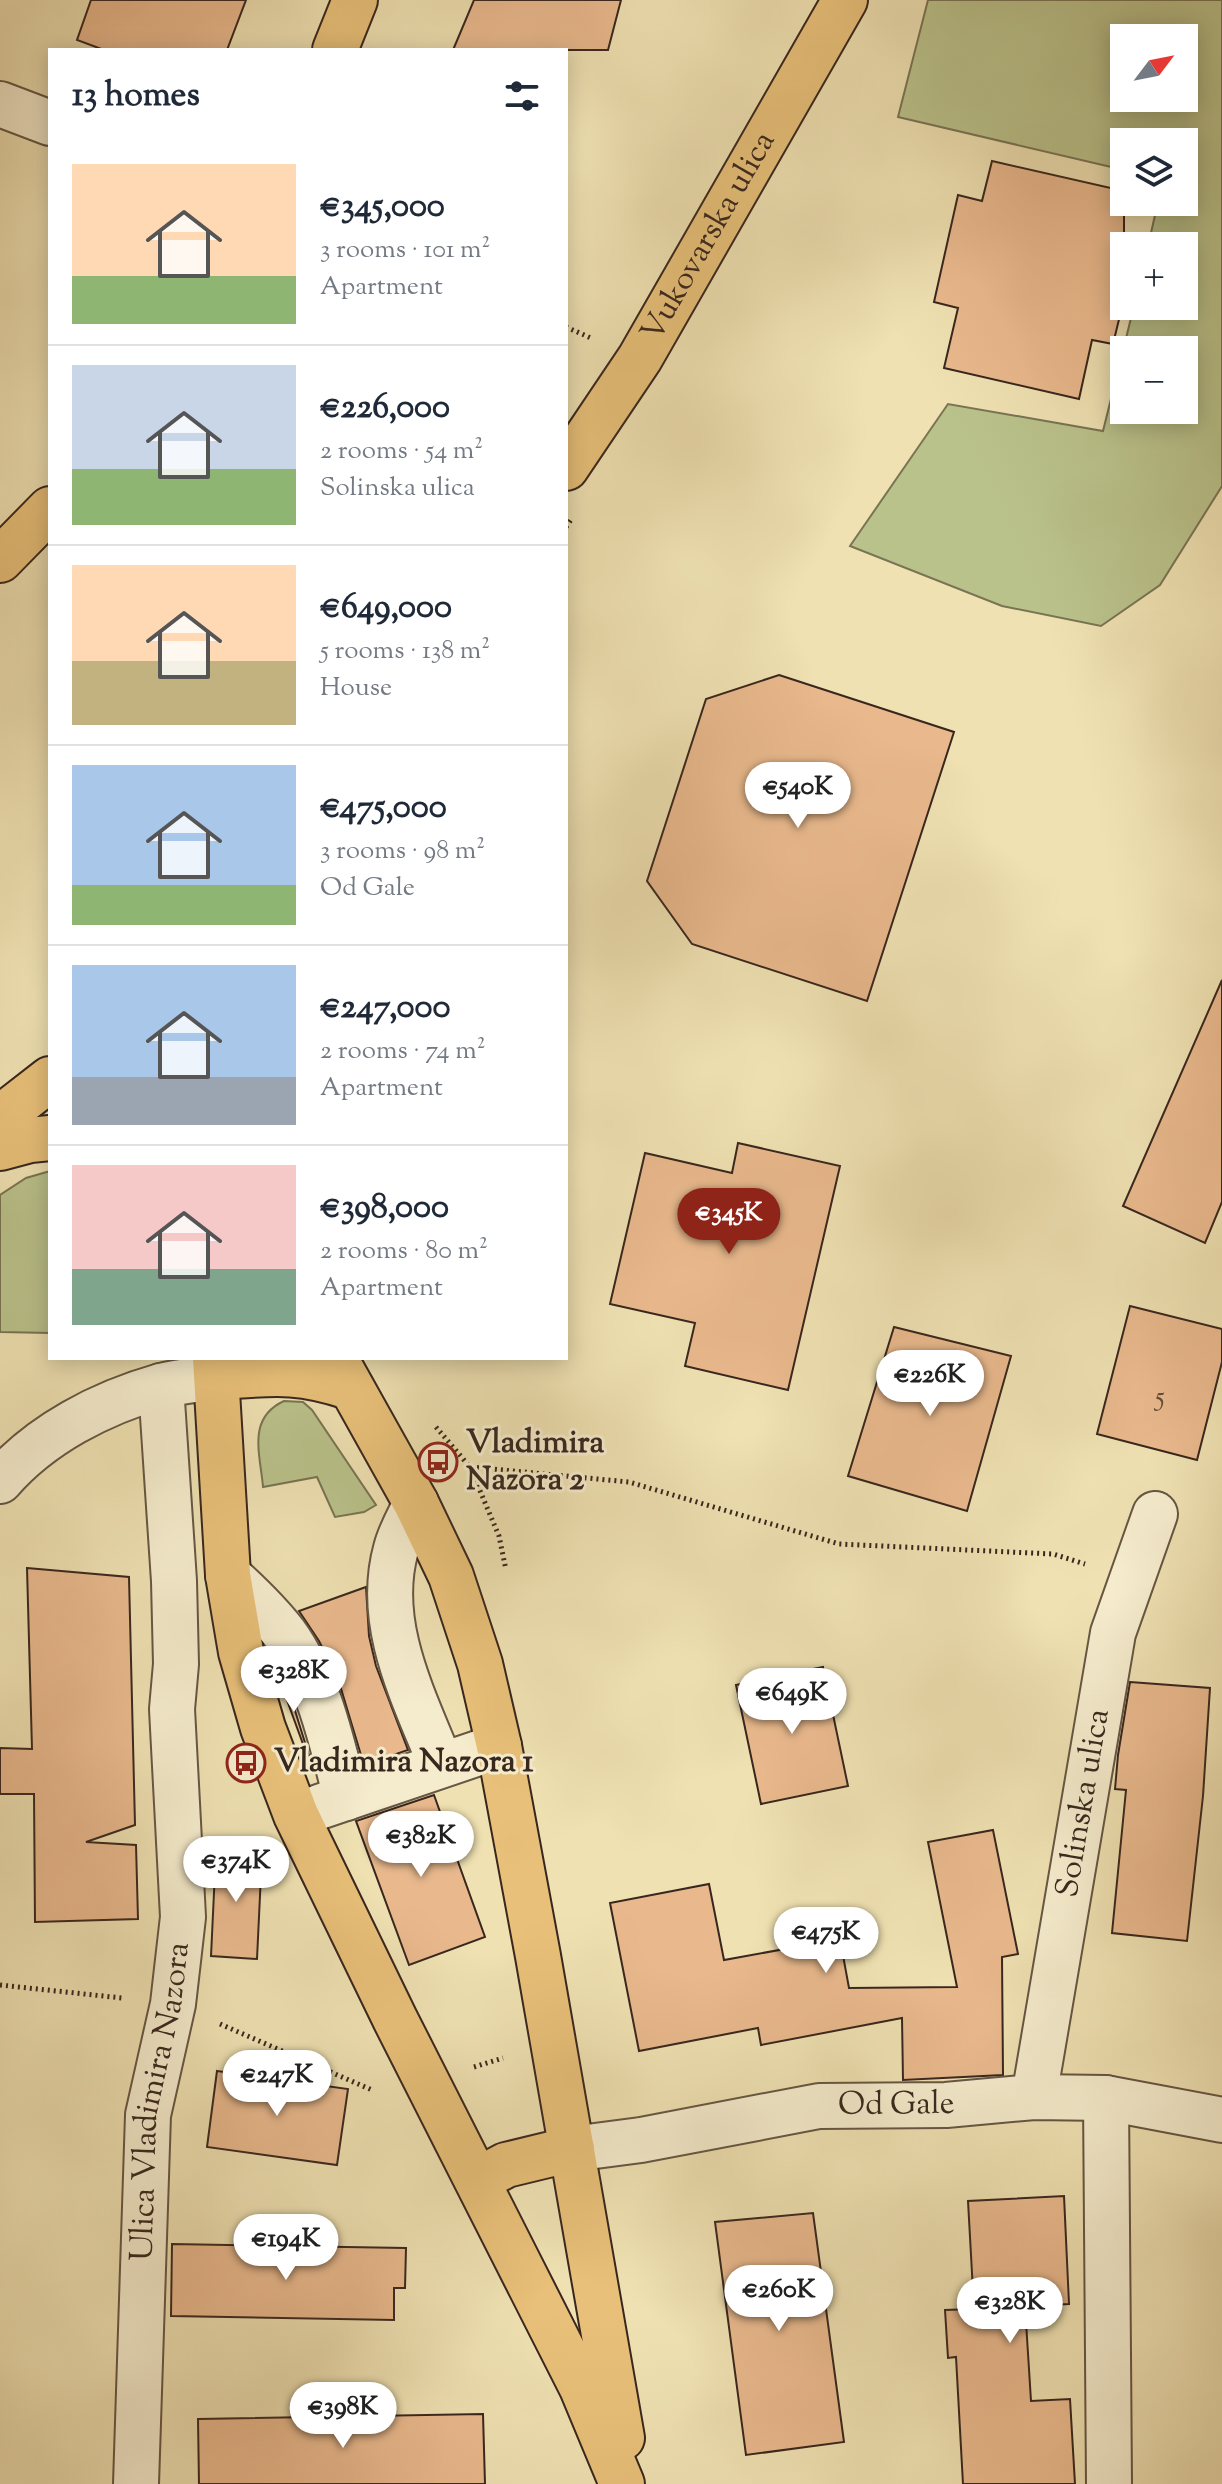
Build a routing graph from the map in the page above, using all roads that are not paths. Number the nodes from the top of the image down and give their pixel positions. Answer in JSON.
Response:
{"nodes":[{"id":1,"x":355,"y":0,"type":"edge"},
{"id":2,"x":845,"y":0,"type":"edge"},
{"id":3,"x":336,"y":48,"type":"edge"},
{"id":4,"x":0,"y":104,"type":"edge"},
{"id":5,"x":48,"y":122,"type":"edge"},
{"id":6,"x":568,"y":465,"type":"edge"},
{"id":7,"x":48,"y":511,"type":"edge"},
{"id":8,"x":0,"y":560,"type":"edge"},
{"id":9,"x":48,"y":1081,"type":"edge"},
{"id":10,"x":0,"y":1118,"type":"edge"},
{"id":11,"x":48,"y":1138,"type":"edge"},
{"id":12,"x":0,"y":1148,"type":"edge"},
{"id":13,"x":216,"y":1368,"type":"edge"},
{"id":14,"x":342,"y":1372,"type":"edge"},
{"id":15,"x":161,"y":1386,"type":"junction"},
{"id":16,"x":0,"y":1481,"type":"edge"},
{"id":17,"x":416,"y":1503,"type":"junction"},
{"id":18,"x":1155,"y":1514,"type":"dead end"},
{"id":19,"x":228,"y":1575,"type":"junction"},
{"id":20,"x":499,"y":1746,"type":"junction"},
{"id":21,"x":441,"y":1765,"type":"junction"},
{"id":22,"x":346,"y":1798,"type":"junction"},
{"id":23,"x":296,"y":1815,"type":"junction"},
{"id":24,"x":1034,"y":2097,"type":"junction"},
{"id":25,"x":1106,"y":2098,"type":"junction"},
{"id":26,"x":1222,"y":2120,"type":"edge"},
{"id":27,"x":572,"y":2149,"type":"junction"},
{"id":28,"x":478,"y":2180,"type":"junction"},
{"id":29,"x":136,"y":2484,"type":"edge"},
{"id":30,"x":622,"y":2484,"type":"edge"},
{"id":31,"x":630,"y":2484,"type":"edge"},
{"id":32,"x":1109,"y":2484,"type":"edge"}],
"edges":[{"from":1,"to":3,"type":"main road"},
{"from":2,"to":6,"type":"main road","name":"Vukovarska ulica"},
{"from":4,"to":5,"type":"street"},
{"from":7,"to":8,"type":"main road"},
{"from":9,"to":10,"type":"main road"},
{"from":11,"to":12,"type":"main road"},
{"from":13,"to":14,"type":"main road"},
{"from":13,"to":15,"type":"street"},
{"from":13,"to":19,"type":"main road"},
{"from":14,"to":17,"type":"main road"},
{"from":15,"to":16,"type":"street"},
{"from":15,"to":29,"type":"street","name":"Ulica Vladimira Nazora"},
{"from":17,"to":20,"type":"main road"},
{"from":17,"to":21,"type":"street"},
{"from":18,"to":24,"type":"street","name":"Solinska ulica"},
{"from":19,"to":22,"type":"street"},
{"from":19,"to":23,"type":"main road"},
{"from":20,"to":21,"type":"street"},
{"from":20,"to":27,"type":"main road"},
{"from":21,"to":22,"type":"street"},
{"from":22,"to":23,"type":"street"},
{"from":23,"to":28,"type":"main road"},
{"from":24,"to":25,"type":"street","name":"Od Gale"},
{"from":24,"to":27,"type":"street","name":"Od Gale"},
{"from":25,"to":26,"type":"street","name":"Od Gale"},
{"from":25,"to":32,"type":"street"},
{"from":27,"to":28,"type":"main road"},
{"from":27,"to":31,"type":"main road"},
{"from":28,"to":30,"type":"main road"}]}
